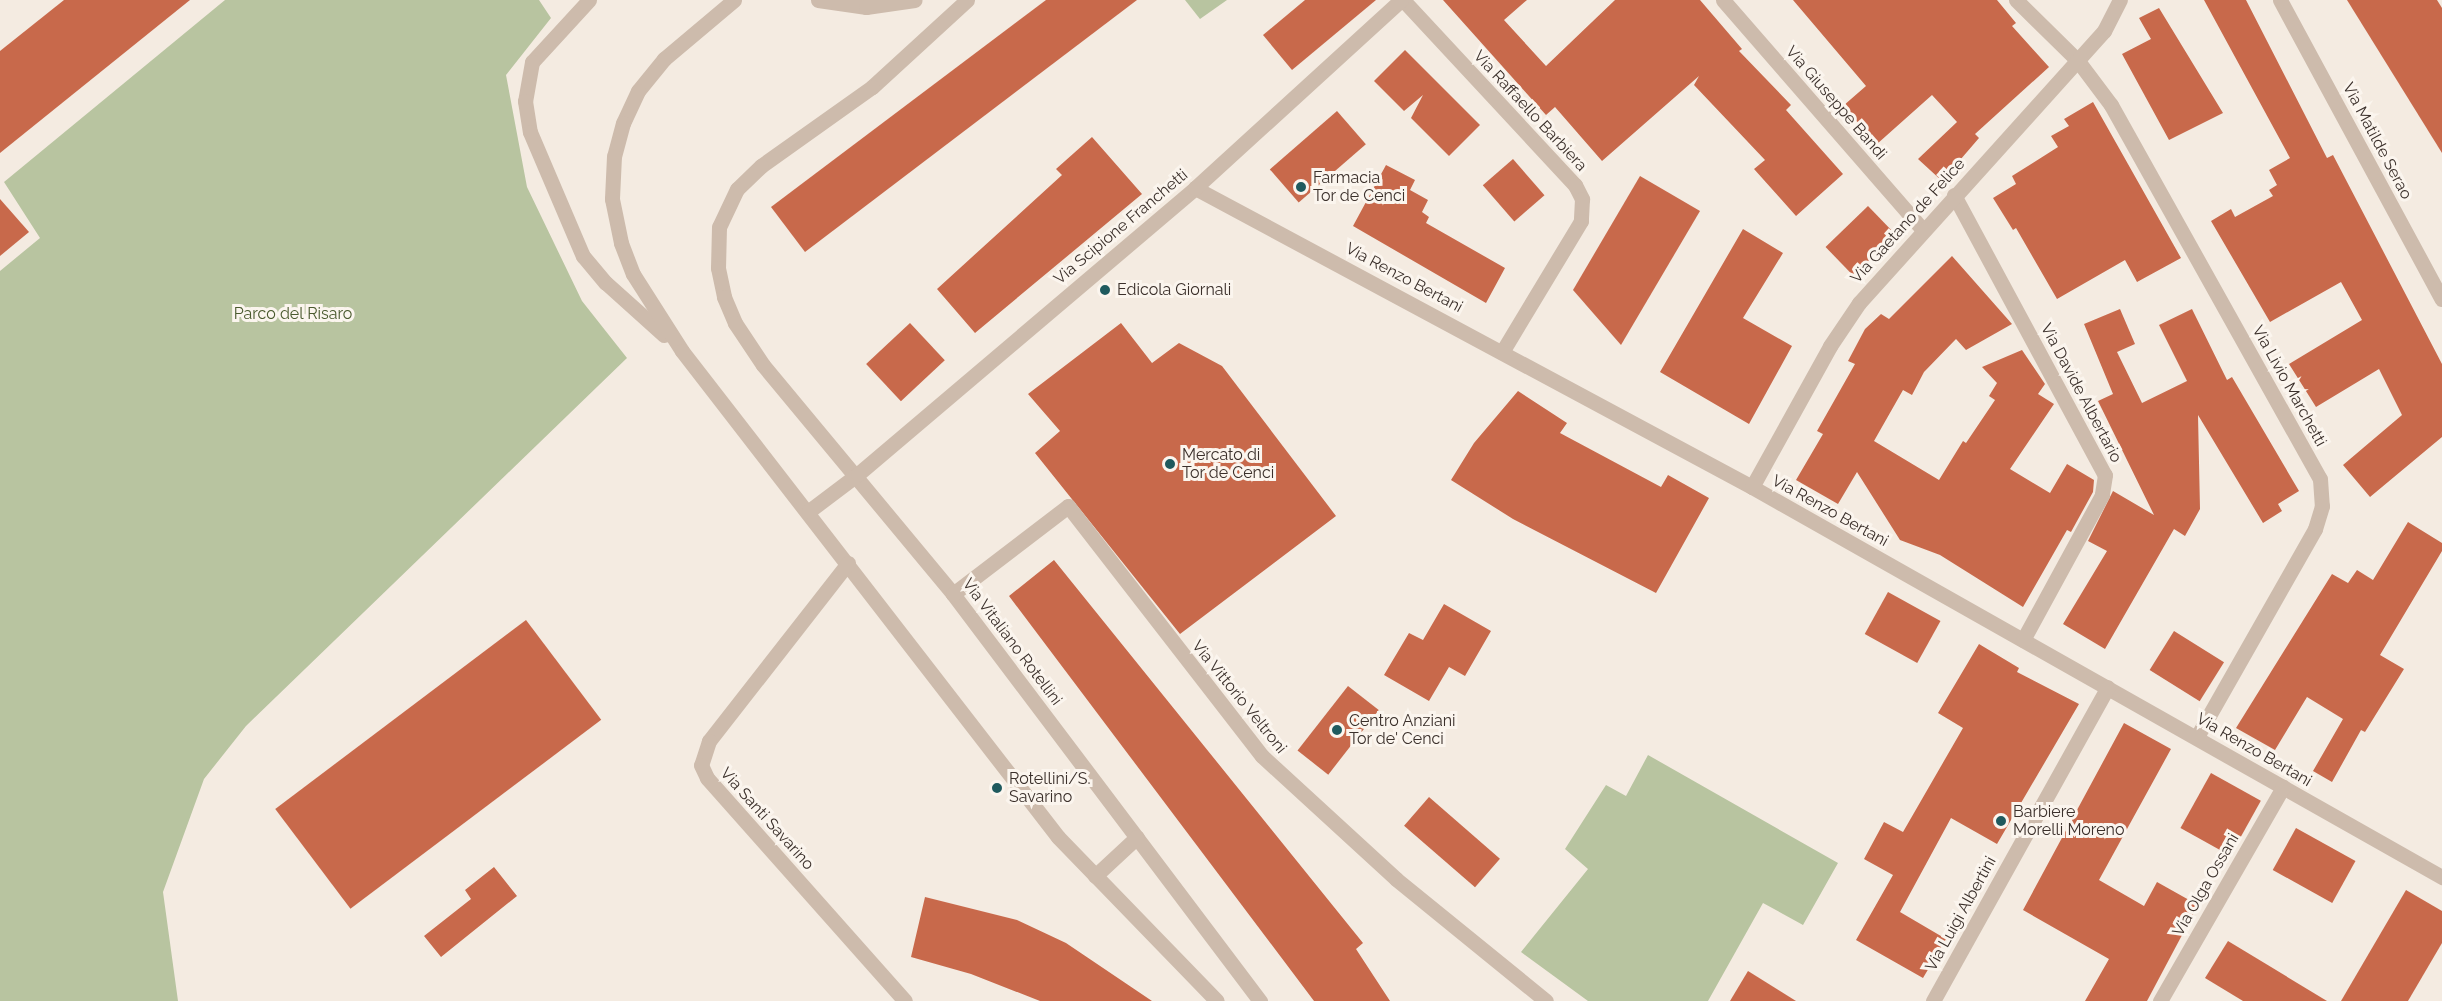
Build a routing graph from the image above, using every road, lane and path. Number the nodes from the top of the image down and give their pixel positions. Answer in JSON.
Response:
{"nodes":[{"id":1,"x":589,"y":0,"type":"edge"},
{"id":2,"x":734,"y":0,"type":"edge"},
{"id":3,"x":818,"y":0,"type":"edge"},
{"id":4,"x":915,"y":0,"type":"edge"},
{"id":5,"x":968,"y":0,"type":"edge"},
{"id":6,"x":1402,"y":0,"type":"edge"},
{"id":7,"x":1723,"y":0,"type":"edge"},
{"id":8,"x":2016,"y":0,"type":"edge"},
{"id":9,"x":2120,"y":0,"type":"edge"},
{"id":10,"x":2280,"y":0,"type":"edge"},
{"id":11,"x":2078,"y":61,"type":"junction"},
{"id":12,"x":1195,"y":188,"type":"junction"},
{"id":13,"x":1954,"y":195,"type":"junction"},
{"id":14,"x":1922,"y":229,"type":"junction"},
{"id":15,"x":2442,"y":299,"type":"edge"},
{"id":16,"x":682,"y":351,"type":"junction"},
{"id":17,"x":1502,"y":352,"type":"junction"},
{"id":18,"x":858,"y":474,"type":"junction"},
{"id":19,"x":1752,"y":488,"type":"junction"},
{"id":20,"x":809,"y":511,"type":"junction"},
{"id":21,"x":848,"y":563,"type":"junction"},
{"id":22,"x":953,"y":594,"type":"junction"},
{"id":23,"x":2023,"y":640,"type":"junction"},
{"id":24,"x":2108,"y":687,"type":"junction"},
{"id":25,"x":2197,"y":737,"type":"junction"},
{"id":26,"x":2283,"y":787,"type":"junction"},
{"id":27,"x":1137,"y":837,"type":"junction"},
{"id":28,"x":1095,"y":876,"type":"junction"},
{"id":29,"x":2442,"y":877,"type":"edge"},
{"id":30,"x":906,"y":1001,"type":"edge"},
{"id":31,"x":1217,"y":1001,"type":"edge"},
{"id":32,"x":1260,"y":1001,"type":"edge"},
{"id":33,"x":1546,"y":1001,"type":"edge"},
{"id":34,"x":1933,"y":1001,"type":"edge"},
{"id":35,"x":2160,"y":1001,"type":"edge"}],
"edges":[{"from":1,"to":16,"type":"street"},
{"from":2,"to":16,"type":"street"},
{"from":3,"to":4,"type":"street"},
{"from":5,"to":18,"type":"street","name":"Via Vitaliano Rotellini"},
{"from":6,"to":12,"type":"street","name":"Via Scipione Franchetti"},
{"from":6,"to":17,"type":"street","name":"Via Raffaello Barbiera"},
{"from":7,"to":14,"type":"street","name":"Via Giuseppe Bandi"},
{"from":8,"to":11,"type":"street","name":"Via Livio Marchetti"},
{"from":9,"to":11,"type":"street","name":"Via Gaetano de Felice"},
{"from":10,"to":15,"type":"street","name":"Via Matilde Serao"},
{"from":11,"to":13,"type":"street","name":"Via Gaetano de Felice"},
{"from":11,"to":25,"type":"street","name":"Via Livio Marchetti"},
{"from":12,"to":17,"type":"street","name":"Via Renzo Bertani"},
{"from":12,"to":18,"type":"street","name":"Via Scipione Franchetti"},
{"from":13,"to":14,"type":"street","name":"Via Gaetano de Felice"},
{"from":13,"to":23,"type":"street","name":"Via Davide Albertario"},
{"from":14,"to":19,"type":"street","name":"Via Gaetano de Felice"},
{"from":16,"to":20,"type":"street"},
{"from":17,"to":19,"type":"street","name":"Via Renzo Bertani"},
{"from":18,"to":20,"type":"street","name":"Via Scipione Franchetti"},
{"from":18,"to":22,"type":"street","name":"Via Vitaliano Rotellini"},
{"from":19,"to":23,"type":"street","name":"Via Renzo Bertani"},
{"from":20,"to":21,"type":"street"},
{"from":21,"to":28,"type":"street"},
{"from":21,"to":30,"type":"street","name":"Via Santi Savarino"},
{"from":22,"to":27,"type":"street","name":"Via Vitaliano Rotellini"},
{"from":22,"to":33,"type":"street","name":"Via Vittorio Veltroni"},
{"from":23,"to":24,"type":"street","name":"Via Renzo Bertani"},
{"from":24,"to":25,"type":"street","name":"Via Renzo Bertani"},
{"from":24,"to":34,"type":"street","name":"Via Luigi Albertini"},
{"from":25,"to":26,"type":"street","name":"Via Renzo Bertani"},
{"from":26,"to":29,"type":"street","name":"Via Renzo Bertani"},
{"from":26,"to":35,"type":"street","name":"Via Olga Ossani"},
{"from":27,"to":28,"type":"street"},
{"from":27,"to":32,"type":"street","name":"Via Vitaliano Rotellini"},
{"from":28,"to":31,"type":"street"}]}
